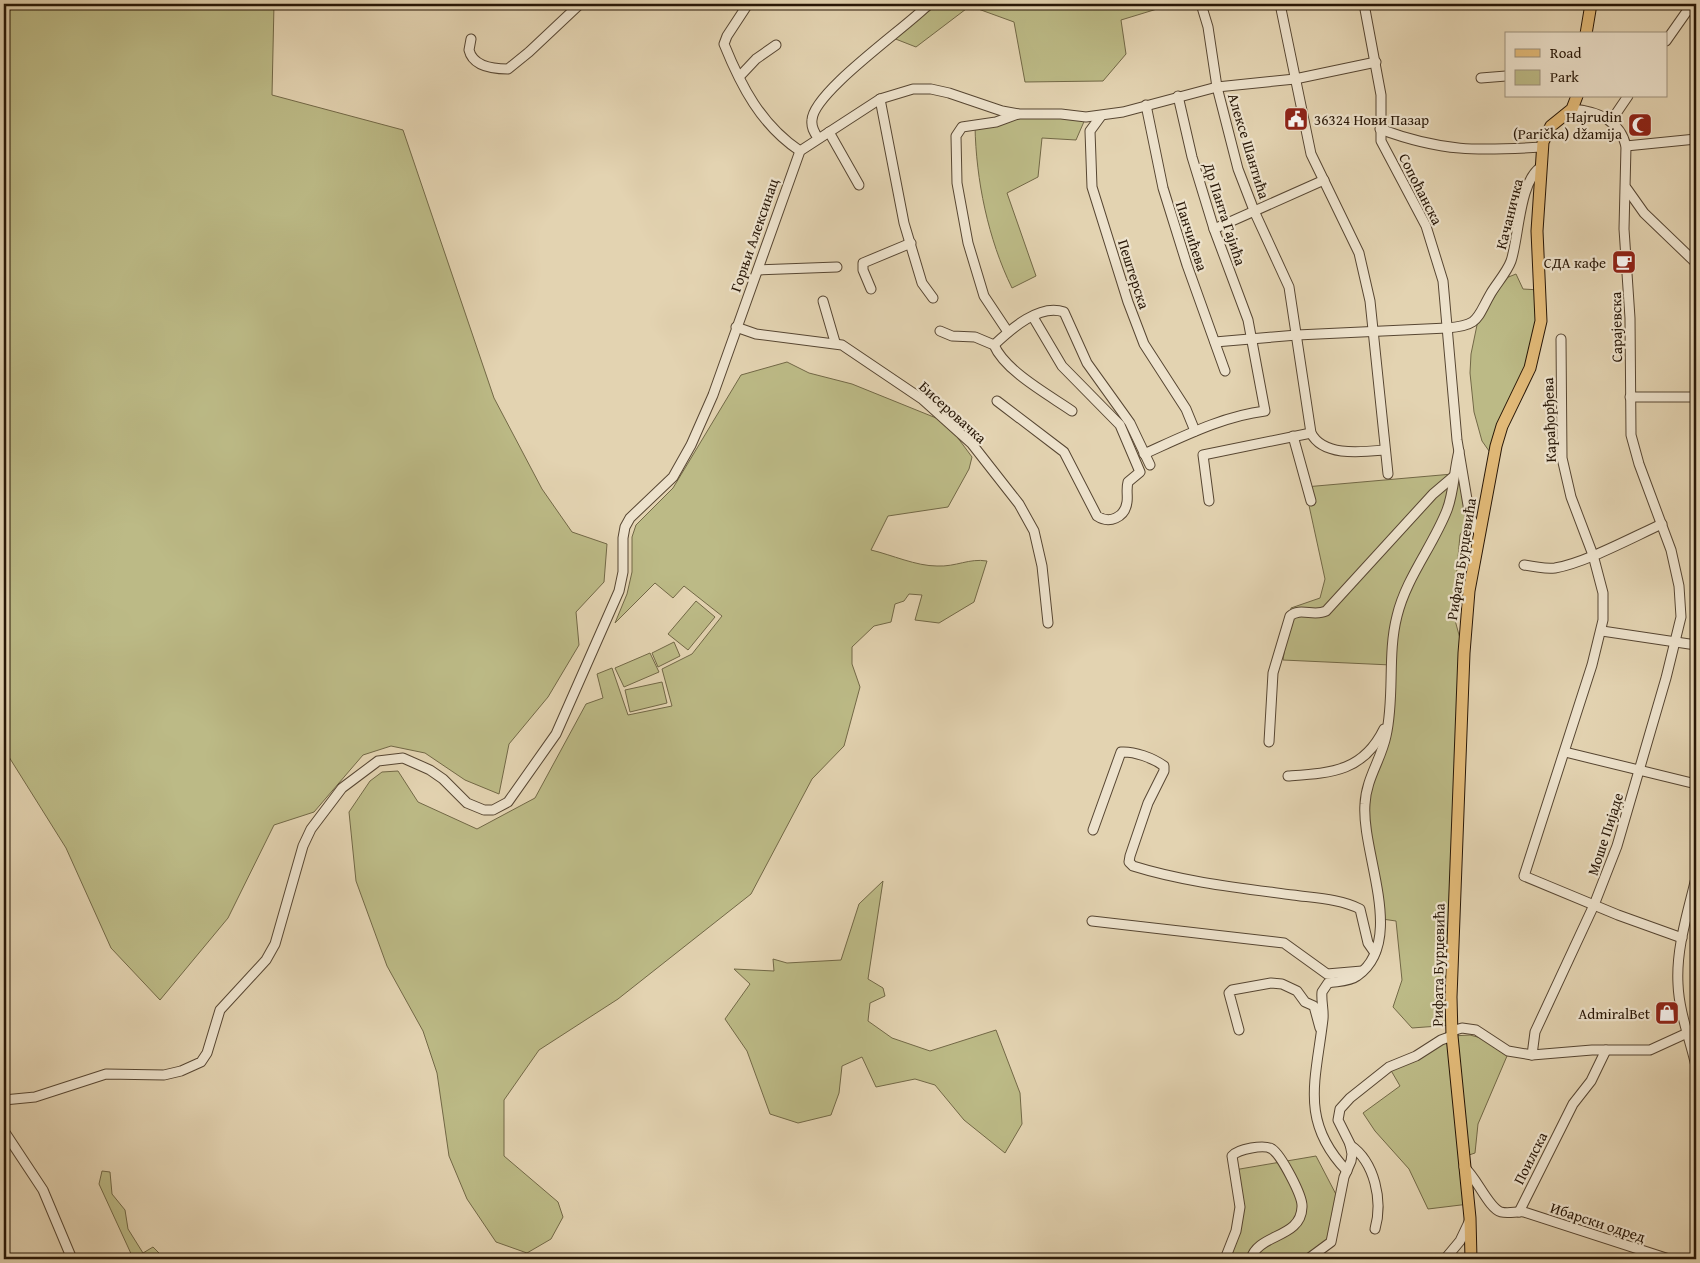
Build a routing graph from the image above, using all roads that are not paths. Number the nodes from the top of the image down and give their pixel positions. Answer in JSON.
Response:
{"nodes":[{"id":1,"x":580,"y":4,"type":"edge"},
{"id":2,"x":748,"y":4,"type":"edge"},
{"id":3,"x":929,"y":4,"type":"edge"},
{"id":4,"x":1201,"y":4,"type":"edge"},
{"id":5,"x":1280,"y":4,"type":"edge"},
{"id":6,"x":1364,"y":4,"type":"edge"},
{"id":7,"x":1591,"y":4,"type":"edge"},
{"id":8,"x":1692,"y":4,"type":"edge"},
{"id":9,"x":1586,"y":32,"type":"edge"},
{"id":10,"x":1668,"y":38,"type":"edge"},
{"id":11,"x":471,"y":39,"type":"dead end"},
{"id":12,"x":776,"y":45,"type":"dead end"},
{"id":13,"x":1376,"y":62,"type":"junction"},
{"id":14,"x":740,"y":76,"type":"junction"},
{"id":15,"x":1505,"y":76,"type":"edge"},
{"id":16,"x":1481,"y":78,"type":"dead end"},
{"id":17,"x":1295,"y":79,"type":"junction"},
{"id":18,"x":1217,"y":87,"type":"junction"},
{"id":19,"x":1178,"y":96,"type":"junction"},
{"id":20,"x":1576,"y":98,"type":"edge"},
{"id":21,"x":1627,"y":98,"type":"edge"},
{"id":22,"x":880,"y":99,"type":"junction"},
{"id":23,"x":1146,"y":105,"type":"junction"},
{"id":24,"x":1572,"y":109,"type":"junction"},
{"id":25,"x":1018,"y":114,"type":"junction"},
{"id":26,"x":1101,"y":116,"type":"junction"},
{"id":27,"x":1611,"y":122,"type":"junction"},
{"id":28,"x":1380,"y":130,"type":"junction"},
{"id":29,"x":829,"y":132,"type":"junction"},
{"id":30,"x":818,"y":138,"type":"junction"},
{"id":31,"x":1696,"y":139,"type":"edge"},
{"id":32,"x":1626,"y":146,"type":"junction"},
{"id":33,"x":1542,"y":147,"type":"junction"},
{"id":34,"x":800,"y":150,"type":"junction"},
{"id":35,"x":1541,"y":167,"type":"junction"},
{"id":36,"x":1324,"y":180,"type":"junction"},
{"id":37,"x":859,"y":185,"type":"dead end"},
{"id":38,"x":1627,"y":189,"type":"junction"},
{"id":39,"x":1254,"y":213,"type":"junction"},
{"id":40,"x":1214,"y":229,"type":"junction"},
{"id":41,"x":911,"y":243,"type":"junction"},
{"id":42,"x":1696,"y":264,"type":"edge"},
{"id":43,"x":837,"y":267,"type":"dead end"},
{"id":44,"x":758,"y":270,"type":"junction"},
{"id":45,"x":870,"y":289,"type":"dead end"},
{"id":46,"x":932,"y":298,"type":"dead end"},
{"id":47,"x":822,"y":301,"type":"dead end"},
{"id":48,"x":1033,"y":317,"type":"junction"},
{"id":49,"x":736,"y":328,"type":"junction"},
{"id":50,"x":1447,"y":328,"type":"junction"},
{"id":51,"x":940,"y":331,"type":"dead end"},
{"id":52,"x":1374,"y":331,"type":"junction"},
{"id":53,"x":1008,"y":332,"type":"junction"},
{"id":54,"x":1296,"y":335,"type":"junction"},
{"id":55,"x":1252,"y":338,"type":"junction"},
{"id":56,"x":1561,"y":339,"type":"dead end"},
{"id":57,"x":835,"y":342,"type":"junction"},
{"id":58,"x":1215,"y":342,"type":"junction"},
{"id":59,"x":994,"y":345,"type":"junction"},
{"id":60,"x":1225,"y":371,"type":"dead end"},
{"id":61,"x":1630,"y":397,"type":"junction"},
{"id":62,"x":1696,"y":397,"type":"edge"},
{"id":63,"x":997,"y":401,"type":"dead end"},
{"id":64,"x":1072,"y":411,"type":"dead end"},
{"id":65,"x":1195,"y":431,"type":"junction"},
{"id":66,"x":1311,"y":433,"type":"junction"},
{"id":67,"x":1631,"y":434,"type":"joint"},
{"id":68,"x":1293,"y":436,"type":"junction"},
{"id":69,"x":1385,"y":450,"type":"junction"},
{"id":70,"x":1459,"y":451,"type":"junction"},
{"id":71,"x":1144,"y":454,"type":"junction"},
{"id":72,"x":1150,"y":465,"type":"dead end"},
{"id":73,"x":1388,"y":474,"type":"dead end"},
{"id":74,"x":1453,"y":477,"type":"junction"},
{"id":75,"x":1209,"y":501,"type":"dead end"},
{"id":76,"x":1311,"y":501,"type":"dead end"},
{"id":77,"x":1662,"y":524,"type":"junction"},
{"id":78,"x":1479,"y":533,"type":"junction"},
{"id":79,"x":1593,"y":555,"type":"junction"},
{"id":80,"x":1524,"y":565,"type":"dead end"},
{"id":81,"x":1048,"y":623,"type":"dead end"},
{"id":82,"x":1602,"y":631,"type":"junction"},
{"id":83,"x":1676,"y":642,"type":"junction"},
{"id":84,"x":1696,"y":645,"type":"edge"},
{"id":85,"x":1388,"y":726,"type":"junction"},
{"id":86,"x":1269,"y":742,"type":"dead end"},
{"id":87,"x":1565,"y":752,"type":"junction"},
{"id":88,"x":1640,"y":770,"type":"junction"},
{"id":89,"x":1288,"y":776,"type":"dead end"},
{"id":90,"x":1696,"y":784,"type":"edge"},
{"id":91,"x":1093,"y":830,"type":"dead end"},
{"id":92,"x":1696,"y":878,"type":"edge"},
{"id":93,"x":1594,"y":906,"type":"junction"},
{"id":94,"x":1092,"y":921,"type":"dead end"},
{"id":95,"x":1682,"y":938,"type":"junction"},
{"id":96,"x":1375,"y":953,"type":"junction"},
{"id":97,"x":1362,"y":971,"type":"junction"},
{"id":98,"x":1239,"y":1030,"type":"dead end"},
{"id":99,"x":1692,"y":1030,"type":"edge"},
{"id":100,"x":1321,"y":1031,"type":"junction"},
{"id":101,"x":1452,"y":1033,"type":"junction"},
{"id":102,"x":1606,"y":1050,"type":"junction"},
{"id":103,"x":1532,"y":1056,"type":"junction"},
{"id":104,"x":1696,"y":1066,"type":"edge"},
{"id":105,"x":4,"y":1100,"type":"edge"},
{"id":106,"x":4,"y":1131,"type":"edge"},
{"id":107,"x":1350,"y":1145,"type":"junction"},
{"id":108,"x":1464,"y":1167,"type":"junction"},
{"id":109,"x":1347,"y":1171,"type":"junction"},
{"id":110,"x":1519,"y":1212,"type":"junction"},
{"id":111,"x":1470,"y":1218,"type":"junction"},
{"id":112,"x":1375,"y":1229,"type":"dead end"},
{"id":113,"x":72,"y":1259,"type":"edge"},
{"id":114,"x":1225,"y":1259,"type":"edge"},
{"id":115,"x":1252,"y":1259,"type":"edge"},
{"id":116,"x":1308,"y":1259,"type":"edge"},
{"id":117,"x":1445,"y":1259,"type":"edge"},
{"id":118,"x":1472,"y":1259,"type":"edge"},
{"id":119,"x":1669,"y":1259,"type":"edge"}],
"edges":[{"from":1,"to":11,"type":"street"},
{"from":2,"to":14,"type":"street"},
{"from":3,"to":30,"type":"street"},
{"from":4,"to":18,"type":"street","name":"Алексе Шантића"},
{"from":5,"to":17,"type":"street"},
{"from":6,"to":13,"type":"street","name":"Сопоћанска"},
{"from":7,"to":9,"type":"main road"},
{"from":8,"to":10,"type":"street"},
{"from":12,"to":14,"type":"street"},
{"from":13,"to":17,"type":"street"},
{"from":13,"to":28,"type":"street","name":"Сопоћанска"},
{"from":14,"to":34,"type":"street"},
{"from":15,"to":16,"type":"street"},
{"from":17,"to":18,"type":"street","name":"Алексе Шантића"},
{"from":17,"to":36,"type":"street"},
{"from":18,"to":19,"type":"street","name":"Алексе Шантића"},
{"from":18,"to":39,"type":"street","name":"Алексе Шантића"},
{"from":19,"to":23,"type":"street"},
{"from":19,"to":40,"type":"street","name":"Др Панта Гајића"},
{"from":20,"to":24,"type":"main road"},
{"from":21,"to":27,"type":"street"},
{"from":22,"to":25,"type":"street"},
{"from":22,"to":29,"type":"street"},
{"from":22,"to":41,"type":"street"},
{"from":23,"to":26,"type":"street"},
{"from":23,"to":58,"type":"street","name":"Панчићева"},
{"from":24,"to":27,"type":"street"},
{"from":24,"to":33,"type":"main road","name":"Рифата Бурџевића"},
{"from":25,"to":26,"type":"street"},
{"from":25,"to":53,"type":"street"},
{"from":26,"to":65,"type":"street","name":"Пештерска"},
{"from":27,"to":32,"type":"street","name":"Сарајевска"},
{"from":28,"to":33,"type":"street"},
{"from":28,"to":50,"type":"street","name":"Сопоћанска"},
{"from":29,"to":30,"type":"street"},
{"from":29,"to":37,"type":"street"},
{"from":30,"to":34,"type":"street"},
{"from":31,"to":32,"type":"street"},
{"from":32,"to":38,"type":"street","name":"Сарајевска"},
{"from":33,"to":35,"type":"main road","name":"Рифата Бурџевића"},
{"from":34,"to":44,"type":"street","name":"Горњи Алексинац"},
{"from":35,"to":50,"type":"street","name":"Качаничка"},
{"from":35,"to":78,"type":"main road","name":"Рифата Бурџевића"},
{"from":36,"to":39,"type":"street","name":"Алексе Шантића"},
{"from":36,"to":52,"type":"street"},
{"from":38,"to":42,"type":"street"},
{"from":38,"to":61,"type":"street","name":"Сарајевска"},
{"from":39,"to":40,"type":"street","name":"Алексе Шантића"},
{"from":39,"to":54,"type":"street","name":"Алексе Шантића"},
{"from":40,"to":55,"type":"street","name":"Др Панта Гајића"},
{"from":41,"to":45,"type":"street"},
{"from":41,"to":46,"type":"street"},
{"from":43,"to":44,"type":"street"},
{"from":44,"to":49,"type":"street","name":"Горњи Алексинац"},
{"from":47,"to":57,"type":"street"},
{"from":48,"to":53,"type":"street"},
{"from":48,"to":63,"type":"street"},
{"from":48,"to":71,"type":"street"},
{"from":49,"to":57,"type":"street","name":"Бисеровачка"},
{"from":49,"to":105,"type":"street","name":"Горњи Алексинац"},
{"from":50,"to":52,"type":"street"},
{"from":50,"to":70,"type":"street","name":"Сопоћанска"},
{"from":51,"to":59,"type":"street"},
{"from":52,"to":54,"type":"street"},
{"from":52,"to":69,"type":"street"},
{"from":53,"to":59,"type":"street"},
{"from":54,"to":55,"type":"street"},
{"from":54,"to":66,"type":"street","name":"Алексе Шантића"},
{"from":55,"to":58,"type":"street"},
{"from":55,"to":65,"type":"street","name":"Др Панта Гајића"},
{"from":56,"to":79,"type":"street","name":"Карађорђева"},
{"from":57,"to":81,"type":"street","name":"Бисеровачка"},
{"from":58,"to":60,"type":"street","name":"Панчићева"},
{"from":59,"to":64,"type":"street"},
{"from":61,"to":62,"type":"street"},
{"from":61,"to":67,"type":"street","name":"Сарајевска"},
{"from":65,"to":71,"type":"street"},
{"from":66,"to":68,"type":"street"},
{"from":66,"to":69,"type":"street"},
{"from":67,"to":77,"type":"street","name":"Моше Пијаде"},
{"from":68,"to":75,"type":"street"},
{"from":68,"to":76,"type":"street"},
{"from":69,"to":73,"type":"street"},
{"from":70,"to":74,"type":"street","name":"Рифата Бурџевића"},
{"from":70,"to":78,"type":"street","name":"Сопоћанска"},
{"from":71,"to":72,"type":"street"},
{"from":74,"to":85,"type":"street","name":"Рифата Бурџевића"},
{"from":74,"to":86,"type":"street","name":"Рифата Бурџевића"},
{"from":77,"to":79,"type":"street"},
{"from":77,"to":83,"type":"street","name":"Моше Пијаде"},
{"from":78,"to":101,"type":"main road","name":"Рифата Бурџевића"},
{"from":79,"to":80,"type":"street"},
{"from":79,"to":82,"type":"street","name":"Карађорђева"},
{"from":82,"to":83,"type":"street"},
{"from":82,"to":87,"type":"street","name":"Карађорђева"},
{"from":83,"to":84,"type":"street"},
{"from":83,"to":88,"type":"street","name":"Моше Пијаде"},
{"from":85,"to":89,"type":"street"},
{"from":85,"to":96,"type":"street","name":"Рифата Бурџевића"},
{"from":87,"to":88,"type":"street"},
{"from":87,"to":93,"type":"street","name":"Карађорђева"},
{"from":88,"to":90,"type":"street"},
{"from":88,"to":93,"type":"street","name":"Моше Пијаде"},
{"from":91,"to":96,"type":"street"},
{"from":92,"to":95,"type":"street"},
{"from":93,"to":95,"type":"street"},
{"from":93,"to":103,"type":"street","name":"Моше Пијаде"},
{"from":94,"to":97,"type":"street"},
{"from":95,"to":99,"type":"street"},
{"from":96,"to":97,"type":"street","name":"Рифата Бурџевића"},
{"from":97,"to":100,"type":"street"},
{"from":98,"to":100,"type":"street"},
{"from":99,"to":102,"type":"street"},
{"from":99,"to":104,"type":"street"},
{"from":100,"to":109,"type":"street"},
{"from":101,"to":103,"type":"street"},
{"from":101,"to":107,"type":"street","name":"Рифата Бурџевића"},
{"from":101,"to":108,"type":"main road","name":"Рифата Бурџевића"},
{"from":102,"to":103,"type":"street"},
{"from":102,"to":110,"type":"street","name":"Поилска"},
{"from":106,"to":113,"type":"street"},
{"from":107,"to":109,"type":"street"},
{"from":107,"to":112,"type":"street"},
{"from":108,"to":110,"type":"street"},
{"from":108,"to":111,"type":"main road","name":"Рифата Бурџевића"},
{"from":109,"to":116,"type":"street"},
{"from":110,"to":119,"type":"street","name":"Ибарски одред"},
{"from":111,"to":117,"type":"street"},
{"from":111,"to":118,"type":"main road","name":"Рифата Бурџевића"},
{"from":114,"to":115,"type":"street"}]}
